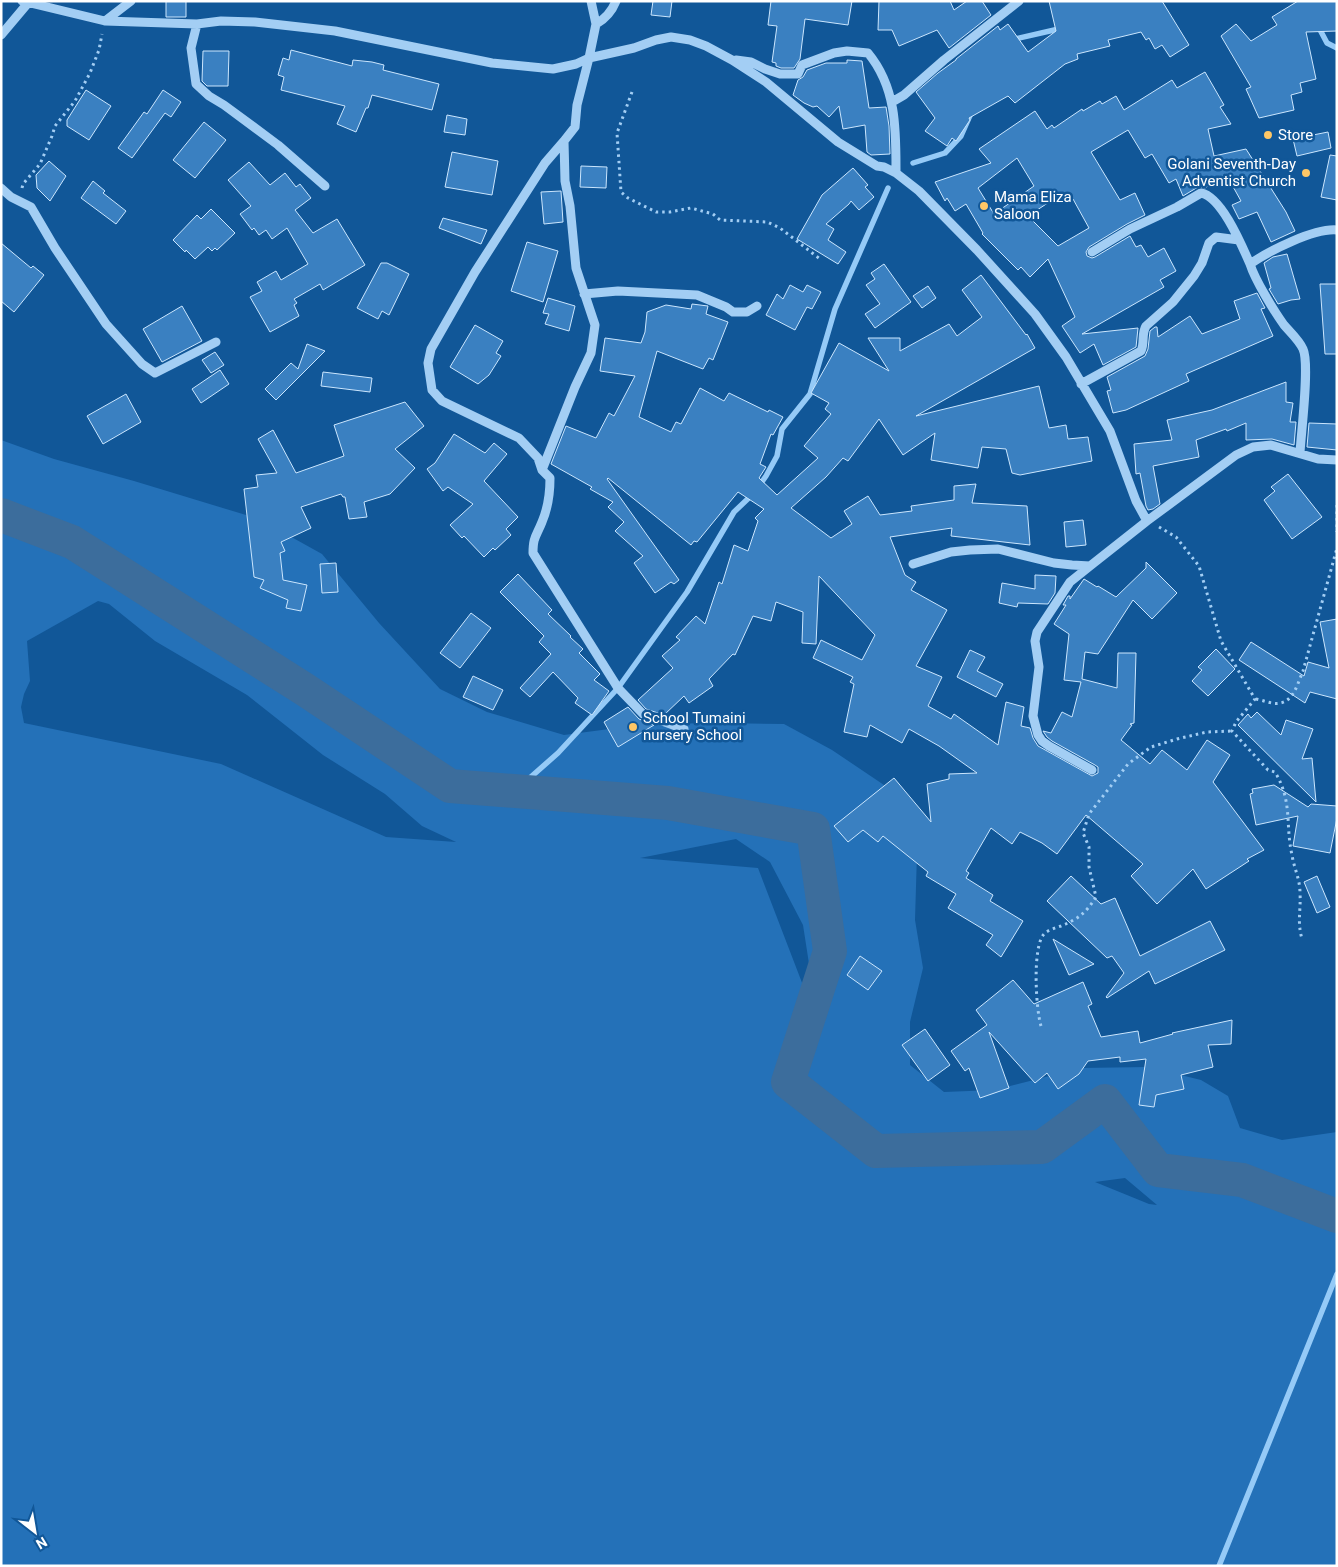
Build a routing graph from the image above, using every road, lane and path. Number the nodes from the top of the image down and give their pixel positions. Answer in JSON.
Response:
{"nodes":[{"id":1,"x":131,"y":1,"type":"edge"},
{"id":2,"x":591,"y":1,"type":"edge"},
{"id":3,"x":616,"y":1,"type":"edge"},
{"id":4,"x":1019,"y":1,"type":"edge"},
{"id":5,"x":25,"y":2,"type":"edge"},
{"id":6,"x":104,"y":21,"type":"junction"},
{"id":7,"x":197,"y":24,"type":"junction"},
{"id":8,"x":596,"y":24,"type":"junction"},
{"id":9,"x":1,"y":35,"type":"edge"},
{"id":10,"x":589,"y":58,"type":"junction"},
{"id":11,"x":732,"y":60,"type":"junction"},
{"id":12,"x":632,"y":92,"type":"dead end"},
{"id":13,"x":892,"y":102,"type":"junction"},
{"id":14,"x":564,"y":141,"type":"junction"},
{"id":15,"x":896,"y":173,"type":"junction"},
{"id":16,"x":325,"y":186,"type":"dead end"},
{"id":17,"x":1,"y":188,"type":"edge"},
{"id":18,"x":19,"y":201,"type":"junction"},
{"id":19,"x":1337,"y":230,"type":"edge"},
{"id":20,"x":1239,"y":240,"type":"junction"},
{"id":21,"x":1092,"y":252,"type":"dead end"},
{"id":22,"x":820,"y":259,"type":"dead end"},
{"id":23,"x":1250,"y":264,"type":"junction"},
{"id":24,"x":584,"y":294,"type":"junction"},
{"id":25,"x":757,"y":306,"type":"dead end"},
{"id":26,"x":216,"y":342,"type":"dead end"},
{"id":27,"x":1081,"y":384,"type":"junction"},
{"id":28,"x":1300,"y":453,"type":"junction"},
{"id":29,"x":1337,"y":460,"type":"edge"},
{"id":30,"x":542,"y":470,"type":"junction"},
{"id":31,"x":1337,"y":506,"type":"edge"},
{"id":32,"x":1147,"y":521,"type":"junction"},
{"id":33,"x":1337,"y":532,"type":"edge"},
{"id":34,"x":1337,"y":548,"type":"edge"},
{"id":35,"x":913,"y":564,"type":"dead end"},
{"id":36,"x":1090,"y":566,"type":"junction"},
{"id":37,"x":1256,"y":699,"type":"junction"},
{"id":38,"x":684,"y":729,"type":"dead end"},
{"id":39,"x":1232,"y":731,"type":"junction"},
{"id":40,"x":1092,"y":770,"type":"dead end"},
{"id":41,"x":1302,"y":939,"type":"dead end"},
{"id":42,"x":1041,"y":1026,"type":"dead end"}],
"edges":[{"from":1,"to":6,"type":"street"},
{"from":2,"to":8,"type":"street"},
{"from":3,"to":8,"type":"street"},
{"from":4,"to":13,"type":"street"},
{"from":5,"to":6,"type":"street"},
{"from":5,"to":9,"type":"street"},
{"from":6,"to":7,"type":"street"},
{"from":6,"to":18,"type":"path"},
{"from":7,"to":10,"type":"street"},
{"from":7,"to":16,"type":"street"},
{"from":8,"to":10,"type":"street"},
{"from":10,"to":11,"type":"street"},
{"from":10,"to":14,"type":"street"},
{"from":11,"to":13,"type":"street"},
{"from":11,"to":15,"type":"street"},
{"from":12,"to":22,"type":"path"},
{"from":13,"to":15,"type":"street"},
{"from":14,"to":24,"type":"street"},
{"from":14,"to":30,"type":"street"},
{"from":15,"to":27,"type":"street"},
{"from":17,"to":18,"type":"street"},
{"from":18,"to":26,"type":"street"},
{"from":19,"to":23,"type":"street"},
{"from":20,"to":21,"type":"street"},
{"from":20,"to":23,"type":"street"},
{"from":20,"to":27,"type":"street"},
{"from":23,"to":28,"type":"street"},
{"from":24,"to":25,"type":"street"},
{"from":24,"to":30,"type":"street"},
{"from":27,"to":32,"type":"street"},
{"from":28,"to":29,"type":"street"},
{"from":28,"to":32,"type":"street"},
{"from":30,"to":38,"type":"street"},
{"from":31,"to":33,"type":"path"},
{"from":32,"to":36,"type":"street"},
{"from":32,"to":37,"type":"path"},
{"from":34,"to":37,"type":"path"},
{"from":35,"to":36,"type":"street"},
{"from":36,"to":40,"type":"street"},
{"from":37,"to":39,"type":"path"},
{"from":39,"to":41,"type":"path"},
{"from":39,"to":42,"type":"path"}]}
